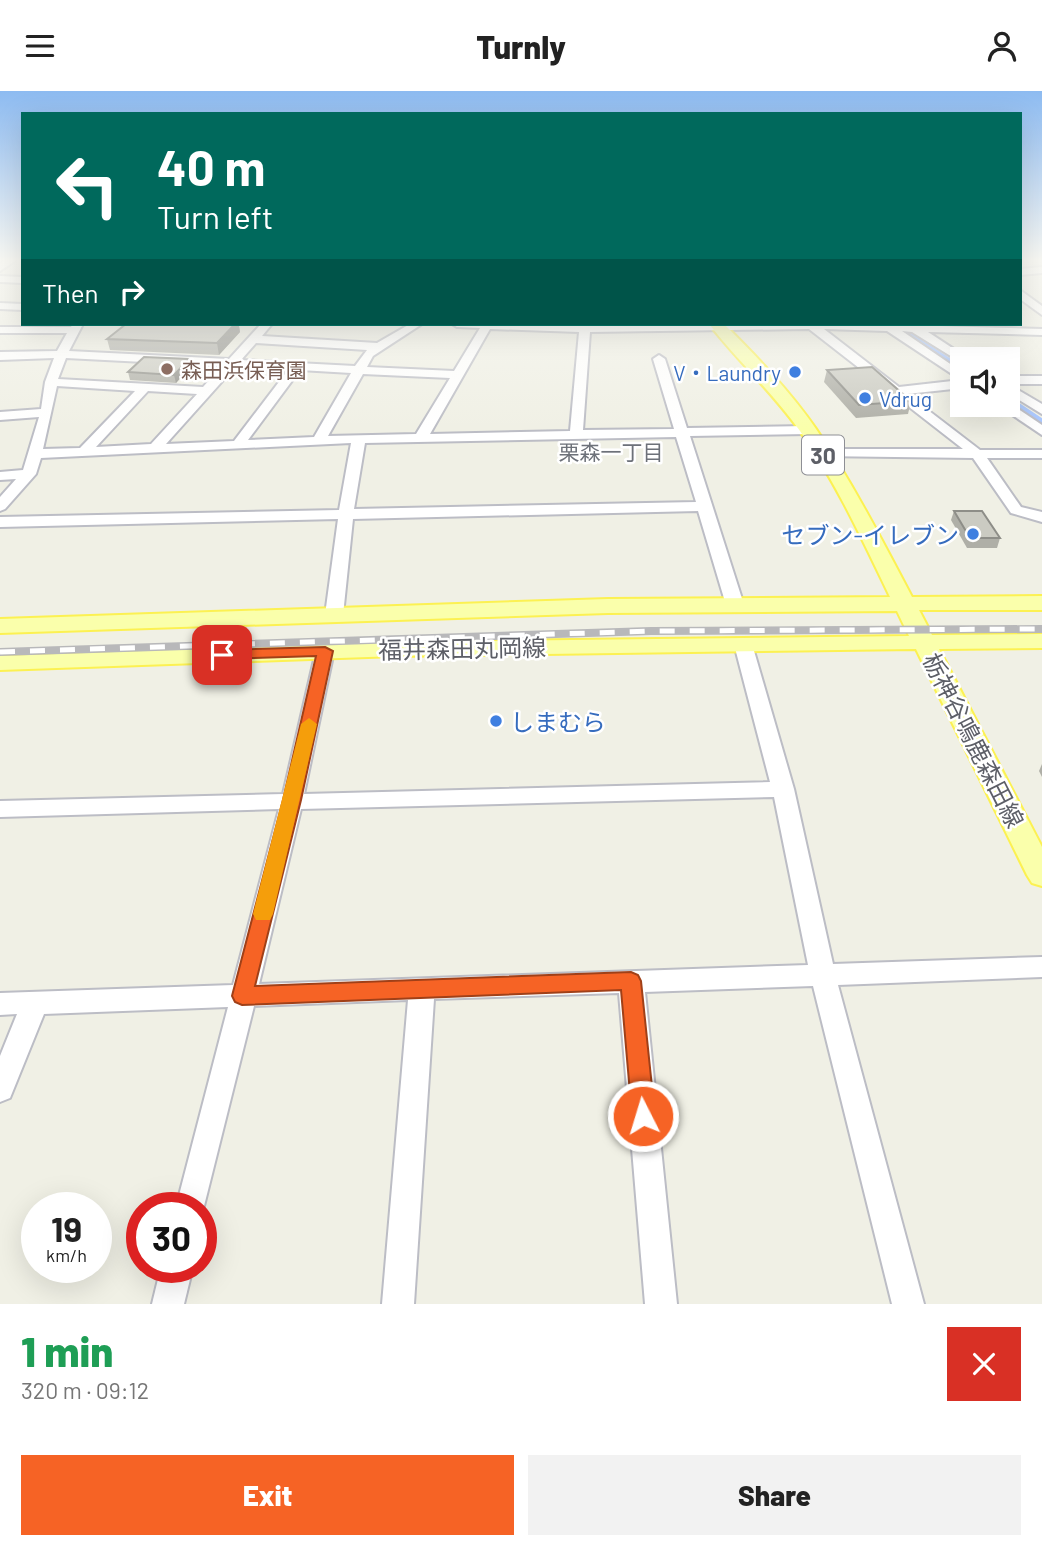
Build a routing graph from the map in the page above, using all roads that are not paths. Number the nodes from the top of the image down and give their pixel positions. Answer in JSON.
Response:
{"nodes":[{"id":1,"x":265,"y":326,"type":"edge"},
{"id":2,"x":414,"y":326,"type":"edge"},
{"id":3,"x":486,"y":326,"type":"edge"},
{"id":4,"x":585,"y":326,"type":"edge"},
{"id":5,"x":718,"y":326,"type":"edge"},
{"id":6,"x":812,"y":326,"type":"edge"},
{"id":7,"x":850,"y":326,"type":"edge"},
{"id":8,"x":76,"y":327,"type":"edge"},
{"id":9,"x":889,"y":327,"type":"junction"},
{"id":10,"x":910,"y":327,"type":"edge"},
{"id":11,"x":0,"y":330,"type":"edge"},
{"id":12,"x":1042,"y":332,"type":"edge"},
{"id":13,"x":253,"y":339,"type":"junction"},
{"id":14,"x":379,"y":347,"type":"junction"},
{"id":15,"x":950,"y":352,"type":"edge"},
{"id":16,"x":61,"y":354,"type":"junction"},
{"id":17,"x":2,"y":358,"type":"edge"},
{"id":18,"x":659,"y":359,"type":"dead end"},
{"id":19,"x":232,"y":363,"type":"junction"},
{"id":20,"x":296,"y":366,"type":"junction"},
{"id":21,"x":950,"y":369,"type":"edge"},
{"id":22,"x":359,"y":370,"type":"junction"},
{"id":23,"x":456,"y":375,"type":"junction"},
{"id":24,"x":1020,"y":380,"type":"edge"},
{"id":25,"x":1042,"y":380,"type":"edge"},
{"id":26,"x":51,"y":382,"type":"junction"},
{"id":27,"x":950,"y":385,"type":"edge"},
{"id":28,"x":145,"y":387,"type":"junction"},
{"id":29,"x":207,"y":391,"type":"junction"},
{"id":30,"x":896,"y":391,"type":"junction"},
{"id":31,"x":1020,"y":396,"type":"edge"},
{"id":32,"x":1042,"y":410,"type":"edge"},
{"id":33,"x":47,"y":412,"type":"junction"},
{"id":34,"x":0,"y":416,"type":"edge"},
{"id":35,"x":1020,"y":416,"type":"edge"},
{"id":36,"x":808,"y":430,"type":"junction"},
{"id":37,"x":1042,"y":431,"type":"edge"},
{"id":38,"x":682,"y":434,"type":"junction"},
{"id":39,"x":576,"y":436,"type":"junction"},
{"id":40,"x":359,"y":439,"type":"junction"},
{"id":41,"x":420,"y":439,"type":"junction"},
{"id":42,"x":319,"y":440,"type":"junction"},
{"id":43,"x":238,"y":444,"type":"junction"},
{"id":44,"x":155,"y":448,"type":"junction"},
{"id":45,"x":84,"y":452,"type":"junction"},
{"id":46,"x":822,"y":453,"type":"junction"},
{"id":47,"x":33,"y":454,"type":"junction"},
{"id":48,"x":977,"y":454,"type":"junction"},
{"id":49,"x":1042,"y":454,"type":"edge"},
{"id":50,"x":29,"y":474,"type":"junction"},
{"id":51,"x":0,"y":476,"type":"edge"},
{"id":52,"x":0,"y":506,"type":"edge"},
{"id":53,"x":706,"y":506,"type":"junction"},
{"id":54,"x":346,"y":515,"type":"junction"},
{"id":55,"x":1042,"y":517,"type":"edge"},
{"id":56,"x":0,"y":521,"type":"edge"},
{"id":57,"x":1042,"y":603,"type":"edge"},
{"id":58,"x":906,"y":604,"type":"junction"},
{"id":59,"x":735,"y":605,"type":"junction"},
{"id":60,"x":334,"y":615,"type":"junction"},
{"id":61,"x":0,"y":626,"type":"edge"},
{"id":62,"x":1042,"y":641,"type":"edge"},
{"id":63,"x":925,"y":642,"type":"junction"},
{"id":64,"x":743,"y":644,"type":"junction"},
{"id":65,"x":325,"y":651,"type":"junction"},
{"id":66,"x":0,"y":663,"type":"edge"},
{"id":67,"x":783,"y":789,"type":"junction"},
{"id":68,"x":292,"y":800,"type":"junction"},
{"id":69,"x":0,"y":809,"type":"edge"},
{"id":70,"x":1042,"y":875,"type":"edge"},
{"id":71,"x":1042,"y":967,"type":"edge"},
{"id":72,"x":823,"y":975,"type":"junction"},
{"id":73,"x":631,"y":981,"type":"junction"},
{"id":74,"x":422,"y":988,"type":"junction"},
{"id":75,"x":242,"y":996,"type":"junction"},
{"id":76,"x":35,"y":1003,"type":"junction"},
{"id":77,"x":0,"y":1004,"type":"edge"},
{"id":78,"x":0,"y":1089,"type":"edge"},
{"id":79,"x":195,"y":1192,"type":"edge"},
{"id":80,"x":173,"y":1283,"type":"edge"},
{"id":81,"x":168,"y":1304,"type":"edge"},
{"id":82,"x":398,"y":1304,"type":"edge"},
{"id":83,"x":661,"y":1304,"type":"edge"},
{"id":84,"x":908,"y":1304,"type":"edge"}],
"edges":[{"from":1,"to":13,"type":"street"},
{"from":2,"to":14,"type":"street"},
{"from":3,"to":23,"type":"street"},
{"from":4,"to":39,"type":"street"},
{"from":5,"to":36,"type":"main road","number":"30"},
{"from":6,"to":30,"type":"street"},
{"from":7,"to":9,"type":"street"},
{"from":8,"to":11,"type":"street"},
{"from":8,"to":16,"type":"street"},
{"from":9,"to":10,"type":"street"},
{"from":9,"to":21,"type":"street"},
{"from":10,"to":12,"type":"street"},
{"from":10,"to":15,"type":"street"},
{"from":13,"to":14,"type":"street"},
{"from":13,"to":19,"type":"street"},
{"from":14,"to":22,"type":"street"},
{"from":16,"to":17,"type":"street"},
{"from":16,"to":19,"type":"street"},
{"from":16,"to":26,"type":"street"},
{"from":18,"to":38,"type":"street"},
{"from":19,"to":20,"type":"street"},
{"from":19,"to":29,"type":"street"},
{"from":20,"to":22,"type":"street"},
{"from":20,"to":43,"type":"street"},
{"from":22,"to":23,"type":"street"},
{"from":22,"to":42,"type":"street"},
{"from":23,"to":41,"type":"street"},
{"from":24,"to":25,"type":"street"},
{"from":26,"to":28,"type":"street"},
{"from":26,"to":33,"type":"street"},
{"from":27,"to":30,"type":"street"},
{"from":28,"to":29,"type":"street"},
{"from":28,"to":45,"type":"street"},
{"from":29,"to":44,"type":"street"},
{"from":30,"to":48,"type":"street"},
{"from":31,"to":32,"type":"street"},
{"from":33,"to":34,"type":"street"},
{"from":33,"to":47,"type":"street"},
{"from":35,"to":37,"type":"street"},
{"from":36,"to":38,"type":"street"},
{"from":36,"to":46,"type":"main road","number":"30"},
{"from":38,"to":39,"type":"street"},
{"from":38,"to":53,"type":"street"},
{"from":39,"to":41,"type":"street"},
{"from":40,"to":41,"type":"street"},
{"from":40,"to":42,"type":"street"},
{"from":40,"to":54,"type":"street"},
{"from":42,"to":43,"type":"street"},
{"from":43,"to":44,"type":"street"},
{"from":44,"to":45,"type":"street"},
{"from":45,"to":47,"type":"street"},
{"from":46,"to":48,"type":"street"},
{"from":46,"to":58,"type":"main road","number":"30"},
{"from":47,"to":50,"type":"street"},
{"from":48,"to":49,"type":"street"},
{"from":48,"to":55,"type":"street"},
{"from":50,"to":51,"type":"street"},
{"from":50,"to":52,"type":"street"},
{"from":53,"to":54,"type":"street"},
{"from":53,"to":59,"type":"street"},
{"from":54,"to":56,"type":"street"},
{"from":54,"to":60,"type":"street"},
{"from":57,"to":58,"type":"main road","name":"福井森田丸岡線"},
{"from":58,"to":59,"type":"main road","name":"福井森田丸岡線"},
{"from":58,"to":63,"type":"main road","number":"30"},
{"from":59,"to":60,"type":"main road","name":"福井森田丸岡線"},
{"from":60,"to":61,"type":"main road","name":"福井森田丸岡線"},
{"from":62,"to":63,"type":"main road","name":"福井森田丸岡線"},
{"from":63,"to":64,"type":"main road","name":"福井森田丸岡線"},
{"from":63,"to":70,"type":"main road","name":"栃神谷鳴鹿森田線"},
{"from":64,"to":65,"type":"main road","name":"福井森田丸岡線"},
{"from":64,"to":67,"type":"street"},
{"from":65,"to":66,"type":"main road","name":"福井森田丸岡線"},
{"from":65,"to":68,"type":"street"},
{"from":67,"to":68,"type":"street"},
{"from":67,"to":72,"type":"street"},
{"from":68,"to":69,"type":"street"},
{"from":68,"to":75,"type":"street"},
{"from":71,"to":72,"type":"street"},
{"from":72,"to":73,"type":"street"},
{"from":72,"to":84,"type":"street"},
{"from":73,"to":74,"type":"street"},
{"from":73,"to":83,"type":"street"},
{"from":74,"to":75,"type":"street"},
{"from":74,"to":82,"type":"street"},
{"from":75,"to":76,"type":"street"},
{"from":75,"to":79,"type":"street"},
{"from":76,"to":77,"type":"street"},
{"from":76,"to":78,"type":"street"},
{"from":80,"to":81,"type":"street"}]}
